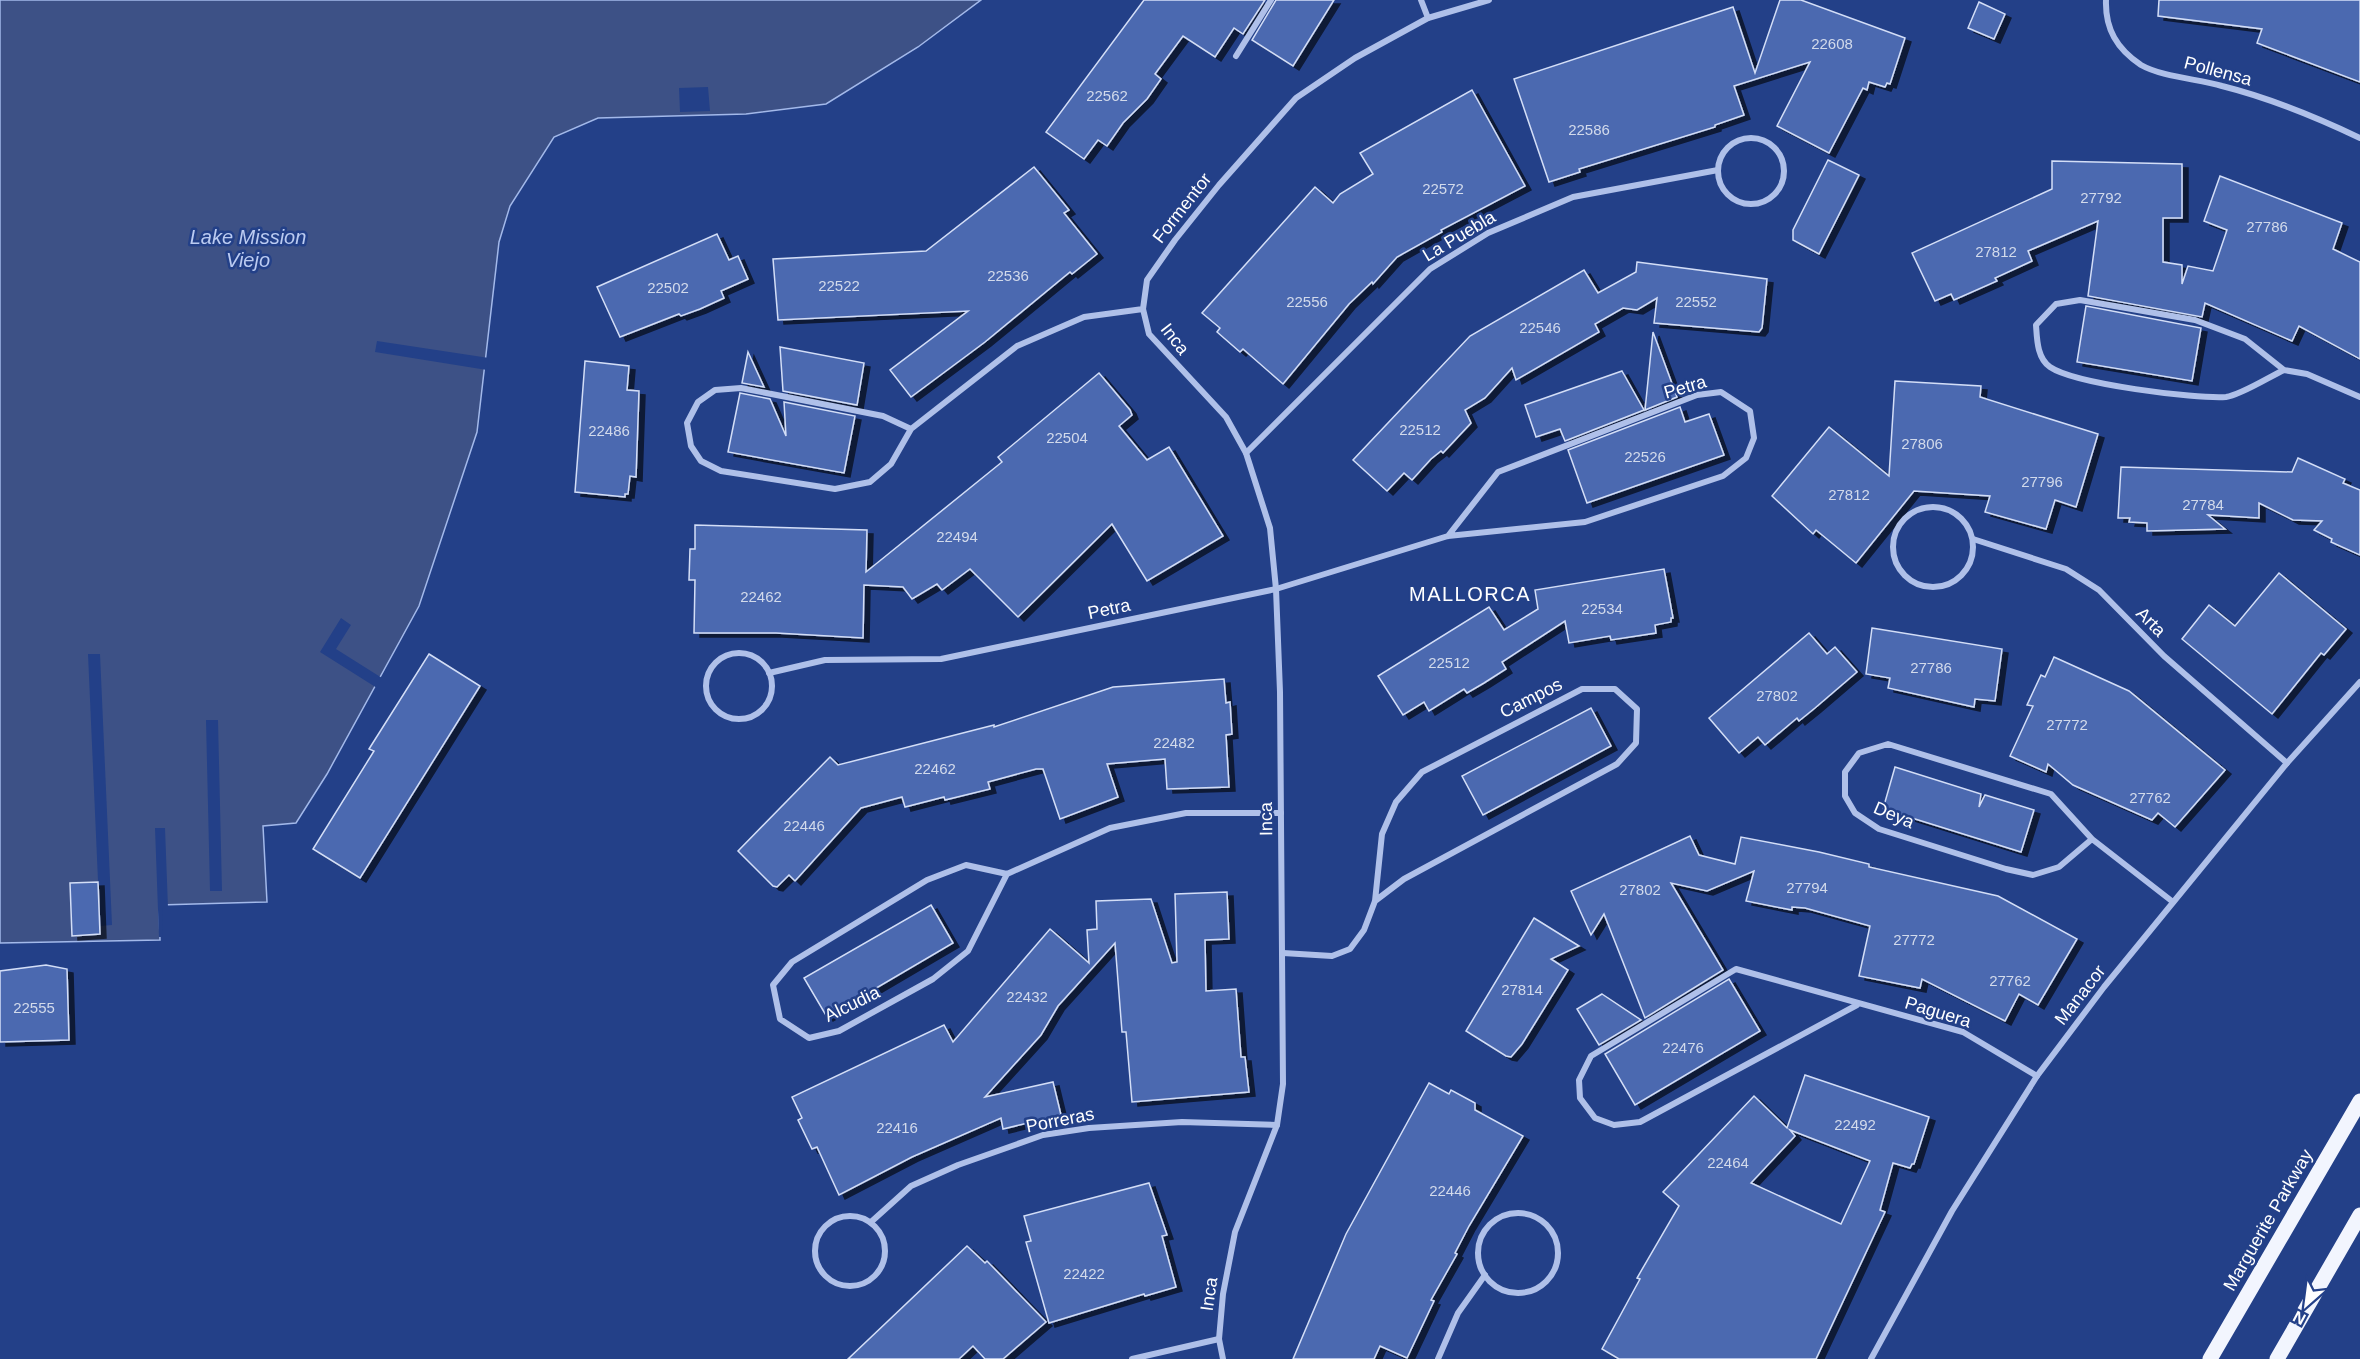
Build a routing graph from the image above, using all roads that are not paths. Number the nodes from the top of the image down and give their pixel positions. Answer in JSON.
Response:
{"nodes":[{"id":1,"x":1271,"y":0,"type":"edge"},
{"id":2,"x":1421,"y":0,"type":"edge"},
{"id":3,"x":1489,"y":0,"type":"edge"},
{"id":4,"x":2106,"y":0,"type":"edge"},
{"id":5,"x":1428,"y":18,"type":"junction"},
{"id":6,"x":1236,"y":56,"type":"dead end"},
{"id":7,"x":2360,"y":138,"type":"edge"},
{"id":8,"x":1718,"y":170,"type":"junction"},
{"id":9,"x":1143,"y":309,"type":"junction"},
{"id":10,"x":2284,"y":370,"type":"junction"},
{"id":11,"x":2360,"y":397,"type":"edge"},
{"id":12,"x":911,"y":429,"type":"junction"},
{"id":13,"x":1246,"y":453,"type":"junction"},
{"id":14,"x":1448,"y":536,"type":"junction"},
{"id":15,"x":1973,"y":539,"type":"junction"},
{"id":16,"x":1276,"y":589,"type":"junction"},
{"id":17,"x":770,"y":673,"type":"junction"},
{"id":18,"x":2360,"y":682,"type":"edge"},
{"id":19,"x":2287,"y":763,"type":"junction"},
{"id":20,"x":1281,"y":813,"type":"junction"},
{"id":21,"x":2092,"y":840,"type":"junction"},
{"id":22,"x":1007,"y":874,"type":"junction"},
{"id":23,"x":1375,"y":901,"type":"junction"},
{"id":24,"x":2173,"y":903,"type":"junction"},
{"id":25,"x":1283,"y":953,"type":"junction"},
{"id":26,"x":1857,"y":1005,"type":"junction"},
{"id":27,"x":2037,"y":1076,"type":"junction"},
{"id":28,"x":2360,"y":1101,"type":"edge"},
{"id":29,"x":1277,"y":1125,"type":"junction"},
{"id":30,"x":2360,"y":1215,"type":"edge"},
{"id":31,"x":872,"y":1222,"type":"junction"},
{"id":32,"x":1485,"y":1275,"type":"junction"},
{"id":33,"x":1219,"y":1339,"type":"junction"},
{"id":34,"x":1132,"y":1359,"type":"edge"},
{"id":35,"x":1223,"y":1359,"type":"edge"},
{"id":36,"x":1438,"y":1359,"type":"edge"},
{"id":37,"x":1871,"y":1359,"type":"edge"},
{"id":38,"x":2210,"y":1359,"type":"edge"},
{"id":39,"x":2277,"y":1359,"type":"edge"}],
"edges":[{"from":1,"to":6,"type":"street"},
{"from":2,"to":5,"type":"street"},
{"from":3,"to":5,"type":"street","name":"Formentor"},
{"from":4,"to":7,"type":"street","name":"Pollensa"},
{"from":5,"to":9,"type":"street","name":"Formentor"},
{"from":8,"to":8,"type":"street"},
{"from":8,"to":13,"type":"street","name":"La Puebla"},
{"from":9,"to":12,"type":"street"},
{"from":9,"to":13,"type":"street","name":"Inca"},
{"from":10,"to":10,"type":"street"},
{"from":10,"to":11,"type":"street"},
{"from":12,"to":12,"type":"street"},
{"from":13,"to":16,"type":"street","name":"Inca"},
{"from":14,"to":14,"type":"street","name":"Petra"},
{"from":14,"to":16,"type":"street","name":"Petra"},
{"from":15,"to":15,"type":"street"},
{"from":15,"to":19,"type":"street","name":"Arta"},
{"from":16,"to":17,"type":"street","name":"Petra"},
{"from":16,"to":20,"type":"street","name":"Inca"},
{"from":17,"to":17,"type":"street"},
{"from":18,"to":19,"type":"street","name":"Manacor"},
{"from":19,"to":24,"type":"street","name":"Manacor"},
{"from":20,"to":22,"type":"street"},
{"from":20,"to":25,"type":"street","name":"Inca"},
{"from":21,"to":21,"type":"street","name":"Deya"},
{"from":21,"to":24,"type":"street","name":"Deya"},
{"from":22,"to":22,"type":"street","name":"Alcudia"},
{"from":23,"to":23,"type":"street","name":"Campos"},
{"from":23,"to":25,"type":"street","name":"Campos"},
{"from":24,"to":27,"type":"street","name":"Manacor"},
{"from":25,"to":29,"type":"street","name":"Inca"},
{"from":26,"to":26,"type":"street","name":"Paguera"},
{"from":26,"to":27,"type":"street","name":"Paguera"},
{"from":27,"to":37,"type":"street","name":"Manacor"},
{"from":28,"to":38,"type":"main road","name":"Marguerite Parkway"},
{"from":29,"to":31,"type":"street","name":"Porreras"},
{"from":29,"to":33,"type":"street","name":"Inca"},
{"from":30,"to":39,"type":"main road"},
{"from":31,"to":31,"type":"street"},
{"from":32,"to":32,"type":"street"},
{"from":32,"to":36,"type":"street"},
{"from":33,"to":34,"type":"street"},
{"from":33,"to":35,"type":"street","name":"Inca"}]}
